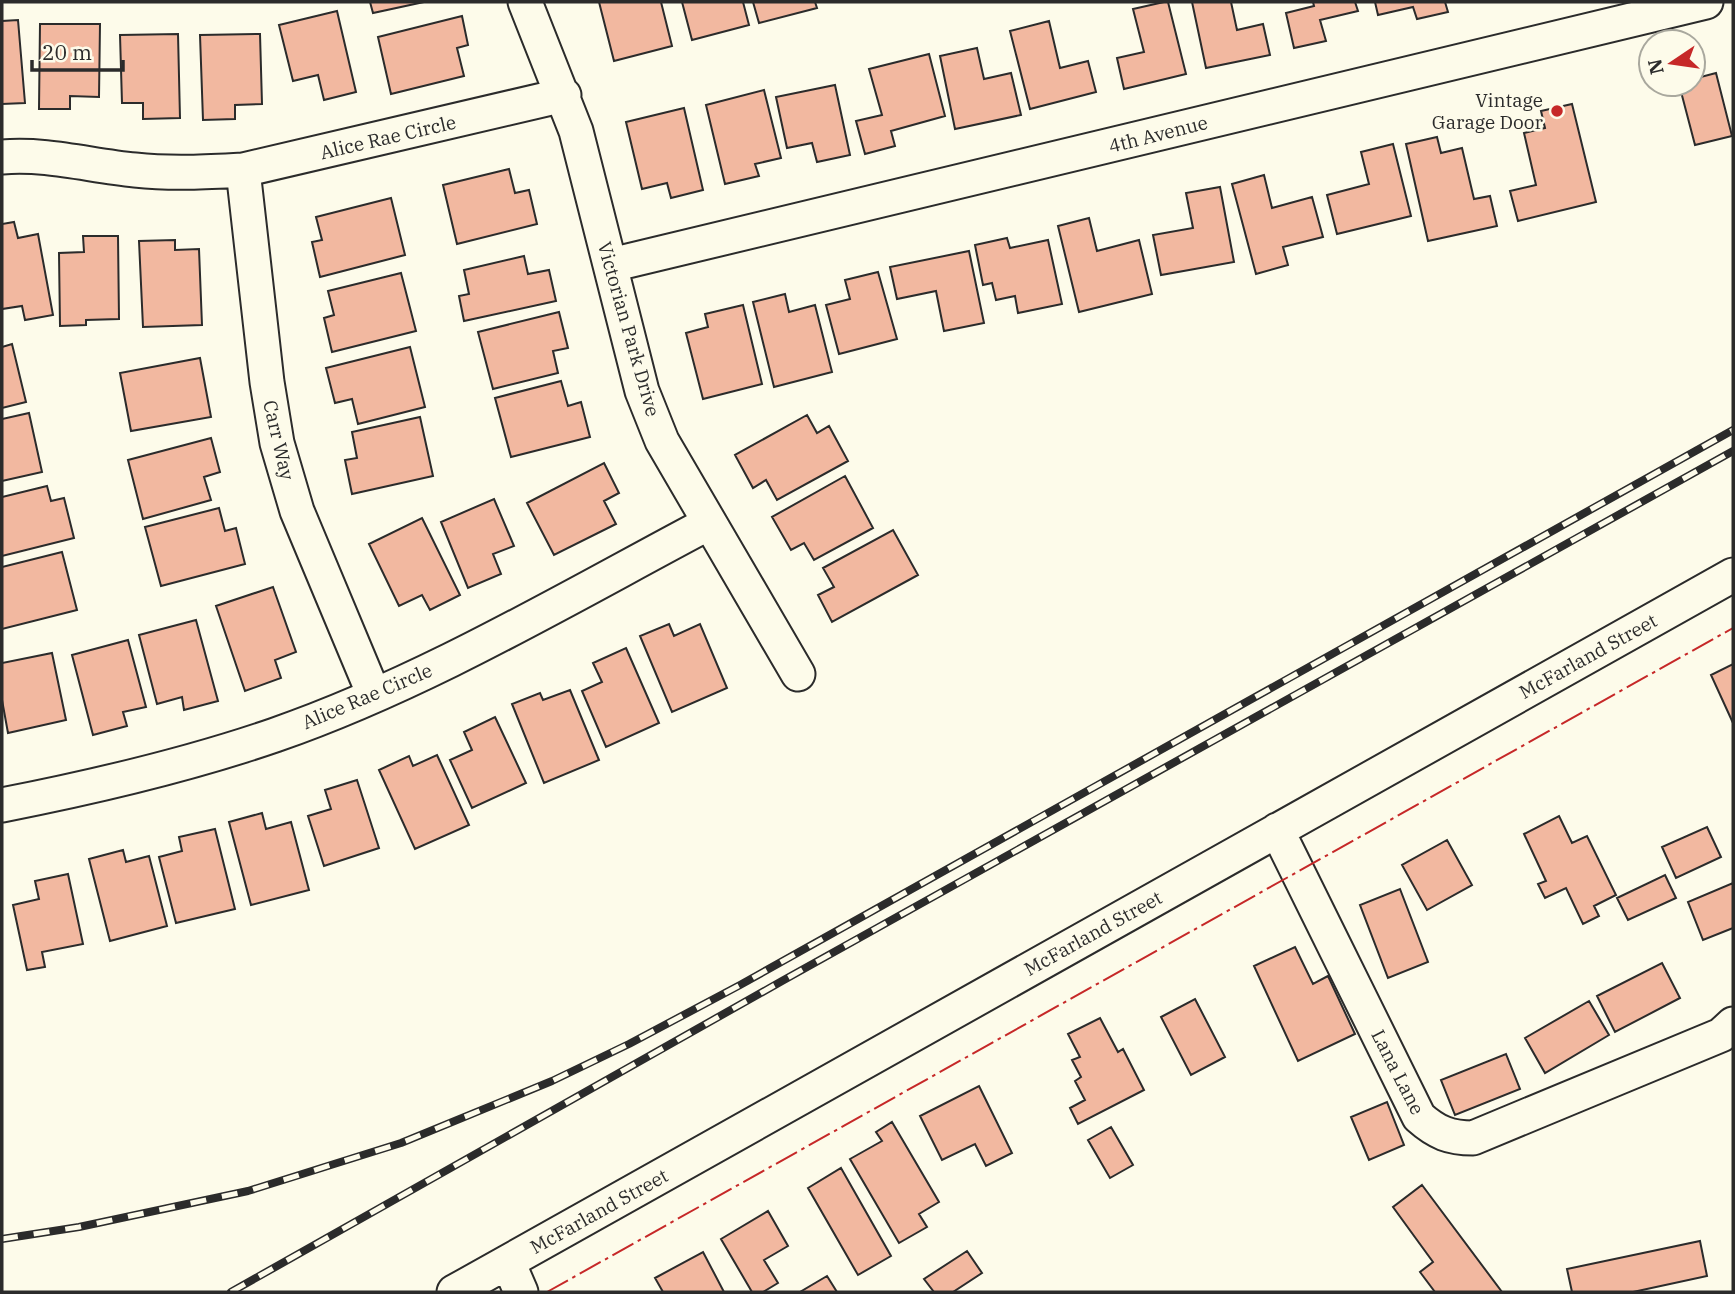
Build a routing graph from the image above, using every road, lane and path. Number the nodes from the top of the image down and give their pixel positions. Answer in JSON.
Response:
{"nodes":[{"id":1,"x":525,"y":2,"type":"edge"},
{"id":2,"x":1706,"y":2,"type":"edge"},
{"id":3,"x":564,"y":95,"type":"junction"},
{"id":4,"x":2,"y":157,"type":"edge"},
{"id":5,"x":243,"y":170,"type":"junction"},
{"id":6,"x":611,"y":265,"type":"junction"},
{"id":7,"x":709,"y":523,"type":"junction"},
{"id":8,"x":1733,"y":575,"type":"edge"},
{"id":9,"x":798,"y":674,"type":"dead end"},
{"id":10,"x":374,"y":695,"type":"junction"},
{"id":11,"x":2,"y":805,"type":"edge"},
{"id":12,"x":1277,"y":830,"type":"junction"},
{"id":13,"x":1733,"y":1024,"type":"edge"},
{"id":14,"x":508,"y":1262,"type":"junction"},
{"id":15,"x":458,"y":1291,"type":"edge"},
{"id":16,"x":521,"y":1292,"type":"edge"}],
"edges":[{"from":1,"to":3,"type":"street","name":"Victorian Park Drive"},
{"from":2,"to":6,"type":"street","name":"4th Avenue"},
{"from":3,"to":5,"type":"street","name":"Alice Rae Circle"},
{"from":3,"to":6,"type":"street","name":"Victorian Park Drive"},
{"from":4,"to":5,"type":"street","name":"Alice Rae Circle"},
{"from":5,"to":10,"type":"street","name":"Carr Way"},
{"from":6,"to":7,"type":"street","name":"Victorian Park Drive"},
{"from":7,"to":9,"type":"street","name":"Victorian Park Drive"},
{"from":7,"to":10,"type":"street","name":"Alice Rae Circle"},
{"from":8,"to":12,"type":"street","name":"McFarland Street"},
{"from":10,"to":11,"type":"street","name":"Alice Rae Circle"},
{"from":12,"to":13,"type":"street","name":"Lana Lane"},
{"from":12,"to":14,"type":"street","name":"McFarland Street"},
{"from":14,"to":15,"type":"street","name":"McFarland Street"},
{"from":14,"to":16,"type":"street"}]}
